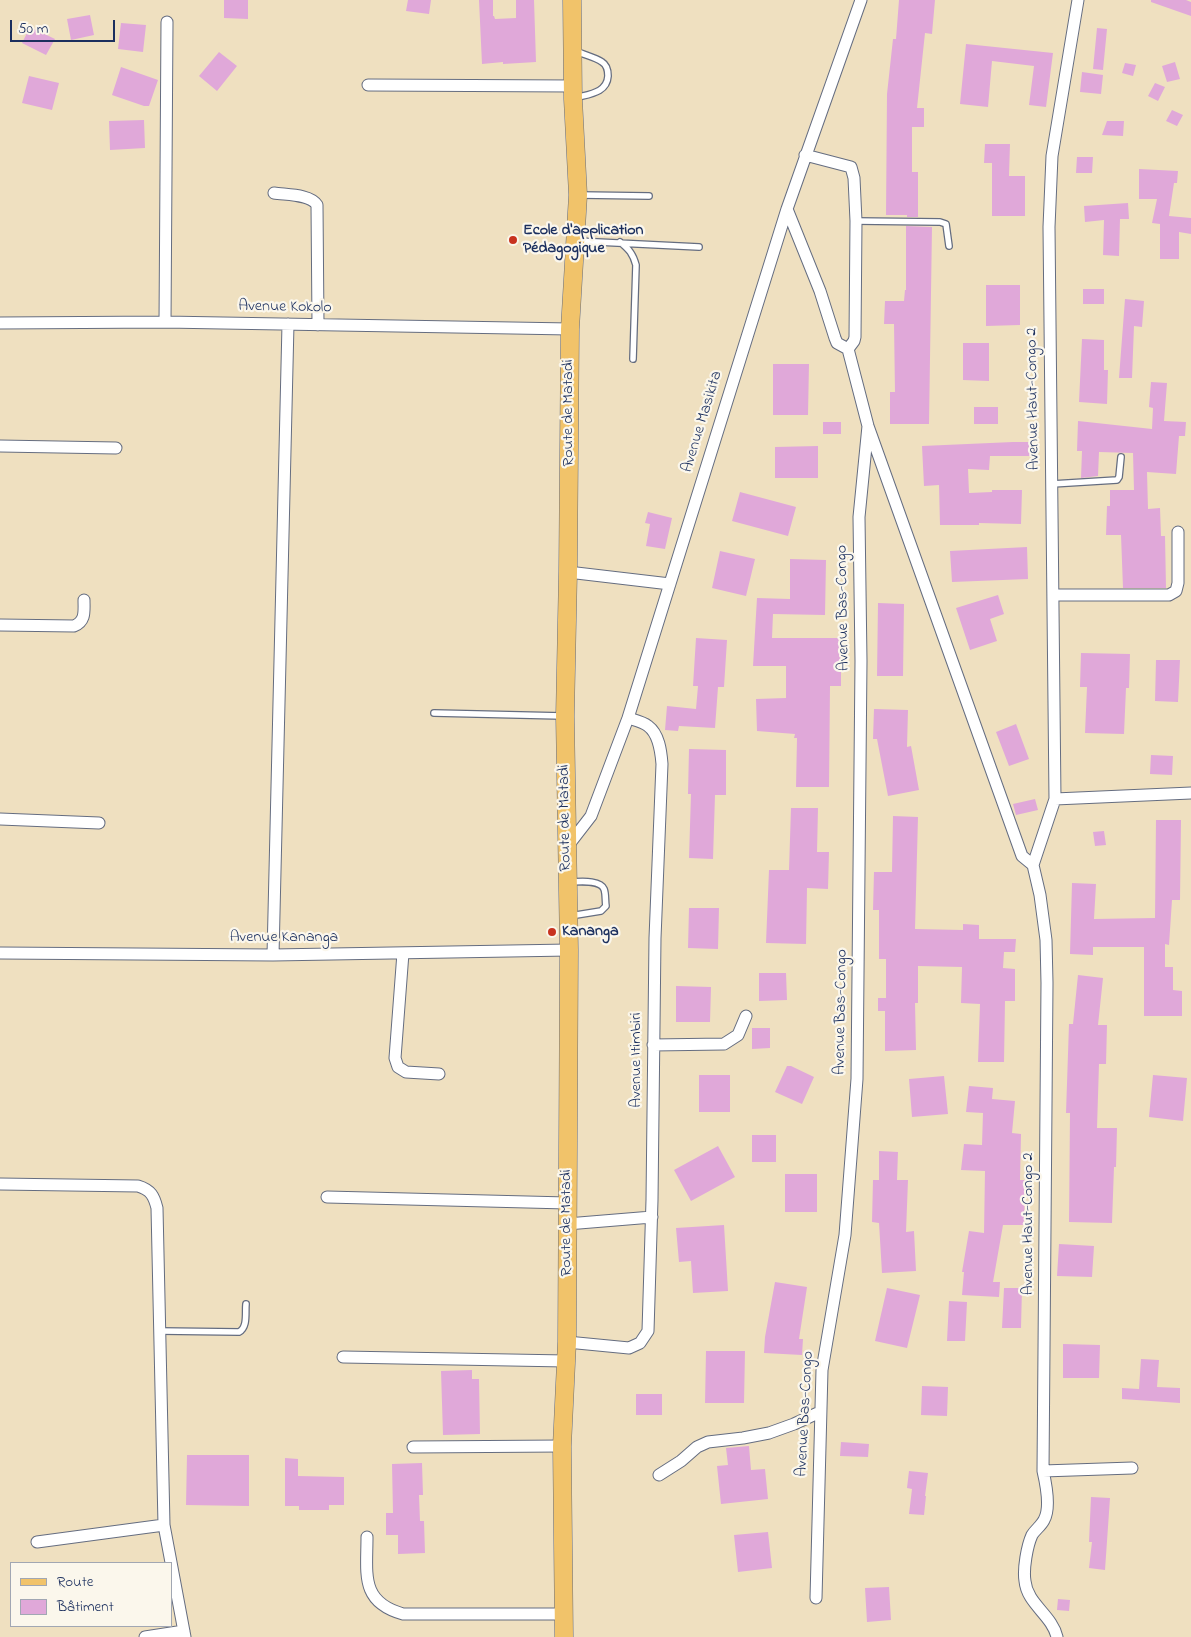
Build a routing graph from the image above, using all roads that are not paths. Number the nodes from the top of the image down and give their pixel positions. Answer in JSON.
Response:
{"nodes":[{"id":1,"x":572,"y":0,"type":"edge"},
{"id":2,"x":861,"y":0,"type":"edge"},
{"id":3,"x":1078,"y":0,"type":"edge"},
{"id":4,"x":167,"y":22,"type":"dead end"},
{"id":5,"x":572,"y":50,"type":"junction"},
{"id":6,"x":368,"y":85,"type":"dead end"},
{"id":7,"x":573,"y":92,"type":"junction"},
{"id":8,"x":806,"y":155,"type":"junction"},
{"id":9,"x":274,"y":193,"type":"dead end"},
{"id":10,"x":578,"y":195,"type":"junction"},
{"id":11,"x":649,"y":196,"type":"dead end"},
{"id":12,"x":787,"y":209,"type":"junction"},
{"id":13,"x":856,"y":221,"type":"junction"},
{"id":14,"x":575,"y":241,"type":"junction"},
{"id":15,"x":620,"y":242,"type":"junction"},
{"id":16,"x":949,"y":246,"type":"dead end"},
{"id":17,"x":699,"y":247,"type":"dead end"},
{"id":18,"x":165,"y":322,"type":"junction"},
{"id":19,"x":0,"y":323,"type":"edge"},
{"id":20,"x":288,"y":324,"type":"junction"},
{"id":21,"x":318,"y":325,"type":"junction"},
{"id":22,"x":570,"y":329,"type":"junction"},
{"id":23,"x":848,"y":349,"type":"junction"},
{"id":24,"x":633,"y":359,"type":"dead end"},
{"id":25,"x":868,"y":426,"type":"junction"},
{"id":26,"x":0,"y":446,"type":"edge"},
{"id":27,"x":116,"y":448,"type":"dead end"},
{"id":28,"x":1121,"y":457,"type":"dead end"},
{"id":29,"x":1052,"y":484,"type":"junction"},
{"id":30,"x":1178,"y":532,"type":"dead end"},
{"id":31,"x":568,"y":572,"type":"junction"},
{"id":32,"x":670,"y":584,"type":"junction"},
{"id":33,"x":1053,"y":595,"type":"junction"},
{"id":34,"x":84,"y":600,"type":"dead end"},
{"id":35,"x":0,"y":625,"type":"edge"},
{"id":36,"x":434,"y":713,"type":"dead end"},
{"id":37,"x":565,"y":716,"type":"junction"},
{"id":38,"x":628,"y":718,"type":"junction"},
{"id":39,"x":1191,"y":793,"type":"edge"},
{"id":40,"x":1055,"y":799,"type":"junction"},
{"id":41,"x":0,"y":819,"type":"edge"},
{"id":42,"x":98,"y":823,"type":"dead end"},
{"id":43,"x":566,"y":848,"type":"junction"},
{"id":44,"x":1034,"y":865,"type":"junction"},
{"id":45,"x":567,"y":882,"type":"junction"},
{"id":46,"x":568,"y":917,"type":"junction"},
{"id":47,"x":569,"y":950,"type":"junction"},
{"id":48,"x":403,"y":953,"type":"junction"},
{"id":49,"x":0,"y":954,"type":"edge"},
{"id":50,"x":273,"y":955,"type":"junction"},
{"id":51,"x":746,"y":1016,"type":"dead end"},
{"id":52,"x":652,"y":1045,"type":"junction"},
{"id":53,"x":439,"y":1074,"type":"dead end"},
{"id":54,"x":0,"y":1184,"type":"edge"},
{"id":55,"x":327,"y":1197,"type":"dead end"},
{"id":56,"x":567,"y":1202,"type":"junction"},
{"id":57,"x":652,"y":1217,"type":"junction"},
{"id":58,"x":567,"y":1224,"type":"junction"},
{"id":59,"x":246,"y":1304,"type":"dead end"},
{"id":60,"x":160,"y":1331,"type":"junction"},
{"id":61,"x":567,"y":1342,"type":"junction"},
{"id":62,"x":343,"y":1357,"type":"dead end"},
{"id":63,"x":566,"y":1361,"type":"junction"},
{"id":64,"x":820,"y":1412,"type":"junction"},
{"id":65,"x":562,"y":1446,"type":"junction"},
{"id":66,"x":413,"y":1447,"type":"dead end"},
{"id":67,"x":1132,"y":1468,"type":"dead end"},
{"id":68,"x":1043,"y":1471,"type":"junction"},
{"id":69,"x":659,"y":1475,"type":"dead end"},
{"id":70,"x":164,"y":1525,"type":"junction"},
{"id":71,"x":367,"y":1537,"type":"dead end"},
{"id":72,"x":37,"y":1542,"type":"dead end"},
{"id":73,"x":171,"y":1562,"type":"edge"},
{"id":74,"x":172,"y":1567,"type":"edge"},
{"id":75,"x":816,"y":1598,"type":"dead end"},
{"id":76,"x":564,"y":1614,"type":"junction"},
{"id":77,"x":185,"y":1634,"type":"edge"},
{"id":78,"x":146,"y":1637,"type":"edge"},
{"id":79,"x":564,"y":1637,"type":"edge"},
{"id":80,"x":1057,"y":1637,"type":"edge"}],
"edges":[{"from":1,"to":5,"type":"main road","name":"Route de Matadi"},
{"from":2,"to":8,"type":"street","name":"Avenue Masikita"},
{"from":3,"to":29,"type":"street","name":"Avenue Haut-Congo 2"},
{"from":4,"to":18,"type":"street"},
{"from":5,"to":7,"type":"main road","name":"Route de Matadi"},
{"from":5,"to":7,"type":"lane"},
{"from":6,"to":7,"type":"street"},
{"from":7,"to":10,"type":"main road","name":"Route de Matadi"},
{"from":8,"to":12,"type":"street","name":"Avenue Masikita"},
{"from":8,"to":13,"type":"street"},
{"from":9,"to":21,"type":"street"},
{"from":10,"to":11,"type":"lane"},
{"from":10,"to":14,"type":"main road","name":"Route de Matadi"},
{"from":12,"to":23,"type":"street"},
{"from":12,"to":32,"type":"street","name":"Avenue Masikita"},
{"from":13,"to":16,"type":"lane"},
{"from":13,"to":23,"type":"street"},
{"from":14,"to":15,"type":"lane"},
{"from":14,"to":22,"type":"main road","name":"Route de Matadi"},
{"from":15,"to":17,"type":"lane"},
{"from":15,"to":24,"type":"lane"},
{"from":18,"to":19,"type":"street","name":"Avenue Kokolo"},
{"from":18,"to":20,"type":"street","name":"Avenue Kokolo"},
{"from":20,"to":21,"type":"street","name":"Avenue Kokolo"},
{"from":20,"to":50,"type":"street"},
{"from":21,"to":22,"type":"street","name":"Avenue Kokolo"},
{"from":22,"to":31,"type":"main road","name":"Route de Matadi"},
{"from":23,"to":25,"type":"street"},
{"from":25,"to":44,"type":"street"},
{"from":25,"to":64,"type":"street","name":"Avenue Bas-Congo"},
{"from":26,"to":27,"type":"street"},
{"from":28,"to":29,"type":"lane"},
{"from":29,"to":33,"type":"street","name":"Avenue Haut-Congo 2"},
{"from":30,"to":33,"type":"street"},
{"from":31,"to":32,"type":"street"},
{"from":31,"to":37,"type":"main road","name":"Route de Matadi"},
{"from":32,"to":38,"type":"street","name":"Avenue Masikita"},
{"from":33,"to":40,"type":"street","name":"Avenue Haut-Congo 2"},
{"from":34,"to":35,"type":"street"},
{"from":36,"to":37,"type":"lane"},
{"from":37,"to":43,"type":"main road","name":"Route de Matadi"},
{"from":38,"to":43,"type":"street","name":"Avenue Masikita"},
{"from":38,"to":52,"type":"street","name":"Avenue Itimbiri"},
{"from":39,"to":40,"type":"street"},
{"from":40,"to":44,"type":"street","name":"Avenue Haut-Congo 2"},
{"from":41,"to":42,"type":"street"},
{"from":43,"to":45,"type":"main road","name":"Route de Matadi"},
{"from":44,"to":68,"type":"street","name":"Avenue Haut-Congo 2"},
{"from":45,"to":46,"type":"main road","name":"Route de Matadi"},
{"from":45,"to":46,"type":"lane"},
{"from":46,"to":47,"type":"main road","name":"Route de Matadi"},
{"from":47,"to":48,"type":"street","name":"Avenue Kananga"},
{"from":47,"to":56,"type":"main road","name":"Route de Matadi"},
{"from":48,"to":50,"type":"street","name":"Avenue Kananga"},
{"from":48,"to":53,"type":"street"},
{"from":49,"to":50,"type":"street","name":"Avenue Kananga"},
{"from":51,"to":52,"type":"street"},
{"from":52,"to":57,"type":"street","name":"Avenue Itimbiri"},
{"from":54,"to":60,"type":"street"},
{"from":55,"to":56,"type":"street"},
{"from":56,"to":58,"type":"main road","name":"Route de Matadi"},
{"from":57,"to":58,"type":"street"},
{"from":57,"to":61,"type":"street","name":"Avenue Itimbiri"},
{"from":58,"to":61,"type":"main road","name":"Route de Matadi"},
{"from":59,"to":60,"type":"lane"},
{"from":60,"to":70,"type":"street"},
{"from":61,"to":63,"type":"main road","name":"Route de Matadi"},
{"from":62,"to":63,"type":"street"},
{"from":63,"to":65,"type":"main road","name":"Route de Matadi"},
{"from":64,"to":69,"type":"street"},
{"from":64,"to":75,"type":"street","name":"Avenue Bas-Congo"},
{"from":65,"to":66,"type":"street"},
{"from":65,"to":76,"type":"main road","name":"Route de Matadi"},
{"from":67,"to":68,"type":"street"},
{"from":68,"to":80,"type":"street","name":"Avenue Haut-Congo 2"},
{"from":70,"to":72,"type":"street"},
{"from":70,"to":73,"type":"street"},
{"from":71,"to":76,"type":"street"},
{"from":74,"to":77,"type":"street"},
{"from":76,"to":79,"type":"main road","name":"Route de Matadi"},
{"from":77,"to":78,"type":"street"}]}
